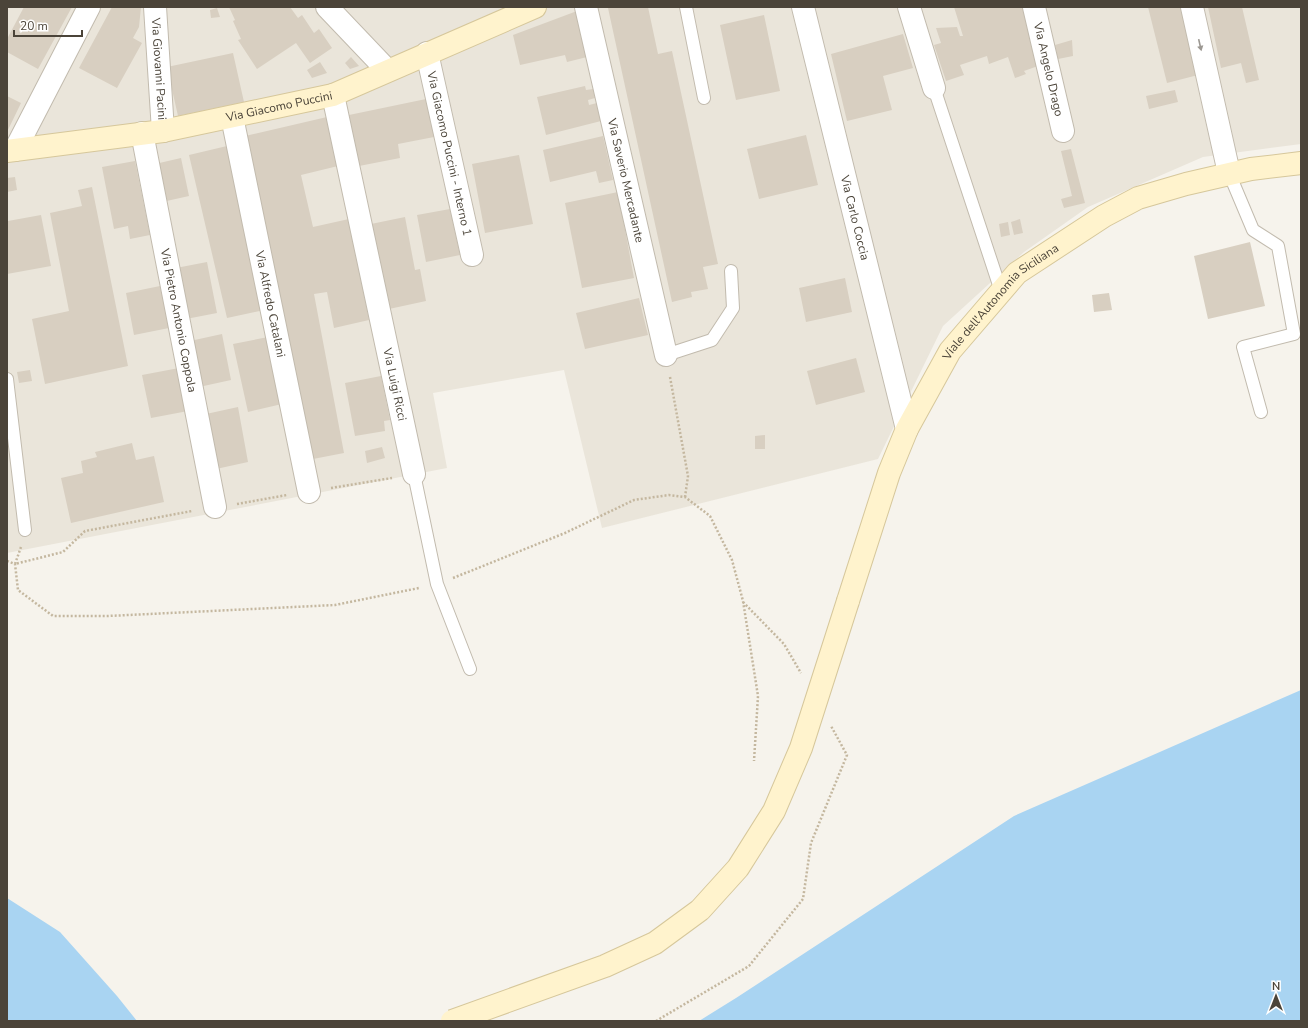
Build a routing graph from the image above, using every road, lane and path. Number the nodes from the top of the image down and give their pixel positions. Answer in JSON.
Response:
{"nodes":[{"id":1,"x":89,"y":7,"type":"edge"},
{"id":2,"x":155,"y":7,"type":"edge"},
{"id":3,"x":327,"y":7,"type":"edge"},
{"id":4,"x":535,"y":7,"type":"edge"},
{"id":5,"x":586,"y":7,"type":"edge"},
{"id":6,"x":686,"y":7,"type":"edge"},
{"id":7,"x":803,"y":7,"type":"edge"},
{"id":8,"x":910,"y":7,"type":"edge"},
{"id":9,"x":1034,"y":7,"type":"edge"},
{"id":10,"x":1192,"y":7,"type":"edge"},
{"id":11,"x":427,"y":53,"type":"junction"},
{"id":12,"x":387,"y":70,"type":"junction"},
{"id":13,"x":934,"y":88,"type":"joint"},
{"id":14,"x":333,"y":95,"type":"junction"},
{"id":15,"x":704,"y":98,"type":"dead end"},
{"id":16,"x":232,"y":117,"type":"junction"},
{"id":17,"x":1063,"y":131,"type":"dead end"},
{"id":18,"x":152,"y":132,"type":"junction"},
{"id":19,"x":11,"y":150,"type":"edge"},
{"id":20,"x":1301,"y":163,"type":"edge"},
{"id":21,"x":1229,"y":174,"type":"junction"},
{"id":22,"x":472,"y":254,"type":"dead end"},
{"id":23,"x":731,"y":271,"type":"dead end"},
{"id":24,"x":1001,"y":291,"type":"junction"},
{"id":25,"x":666,"y":355,"type":"junction"},
{"id":26,"x":7,"y":379,"type":"edge"},
{"id":27,"x":1261,"y":412,"type":"dead end"},
{"id":28,"x":907,"y":429,"type":"junction"},
{"id":29,"x":414,"y":474,"type":"joint"},
{"id":30,"x":309,"y":492,"type":"dead end"},
{"id":31,"x":685,"y":497,"type":"dead end"},
{"id":32,"x":215,"y":507,"type":"dead end"},
{"id":33,"x":25,"y":530,"type":"dead end"},
{"id":34,"x":470,"y":669,"type":"dead end"},
{"id":35,"x":452,"y":1021,"type":"edge"}],
"edges":[{"from":1,"to":19,"type":"street"},
{"from":2,"to":18,"type":"street","name":"Via Giovanni Pacini"},
{"from":3,"to":12,"type":"street"},
{"from":4,"to":11,"type":"street","name":"Via Giacomo Puccini"},
{"from":5,"to":25,"type":"street","name":"Via Saverio Mercadante"},
{"from":6,"to":15,"type":"lane"},
{"from":7,"to":28,"type":"street","name":"Via Carlo Coccia"},
{"from":8,"to":13,"type":"street"},
{"from":9,"to":17,"type":"street","name":"Via Angelo Drago"},
{"from":10,"to":21,"type":"street","one_way":true},
{"from":11,"to":12,"type":"street","name":"Via Giacomo Puccini"},
{"from":11,"to":22,"type":"street","name":"Via Giacomo Puccini - Interno 1"},
{"from":12,"to":14,"type":"street","name":"Via Giacomo Puccini"},
{"from":13,"to":24,"type":"lane"},
{"from":14,"to":16,"type":"street","name":"Via Giacomo Puccini"},
{"from":14,"to":29,"type":"street","name":"Via Luigi Ricci"},
{"from":16,"to":18,"type":"street","name":"Via Giacomo Puccini"},
{"from":16,"to":30,"type":"street","name":"Via Alfredo Catalani"},
{"from":18,"to":19,"type":"street","name":"Via Giacomo Puccini"},
{"from":18,"to":32,"type":"street","name":"Via Pietro Antonio Coppola"},
{"from":20,"to":21,"type":"street","name":"Viale dell'Autonomia Siciliana"},
{"from":21,"to":24,"type":"street","name":"Viale dell'Autonomia Siciliana"},
{"from":21,"to":27,"type":"lane"},
{"from":23,"to":25,"type":"lane"},
{"from":24,"to":28,"type":"street","name":"Viale dell'Autonomia Siciliana"},
{"from":25,"to":31,"type":"path"},
{"from":26,"to":33,"type":"lane"},
{"from":28,"to":35,"type":"street","name":"Viale dell'Autonomia Siciliana","bridge":true},
{"from":29,"to":34,"type":"lane","name":"Via Luigi Ricci"}]}
